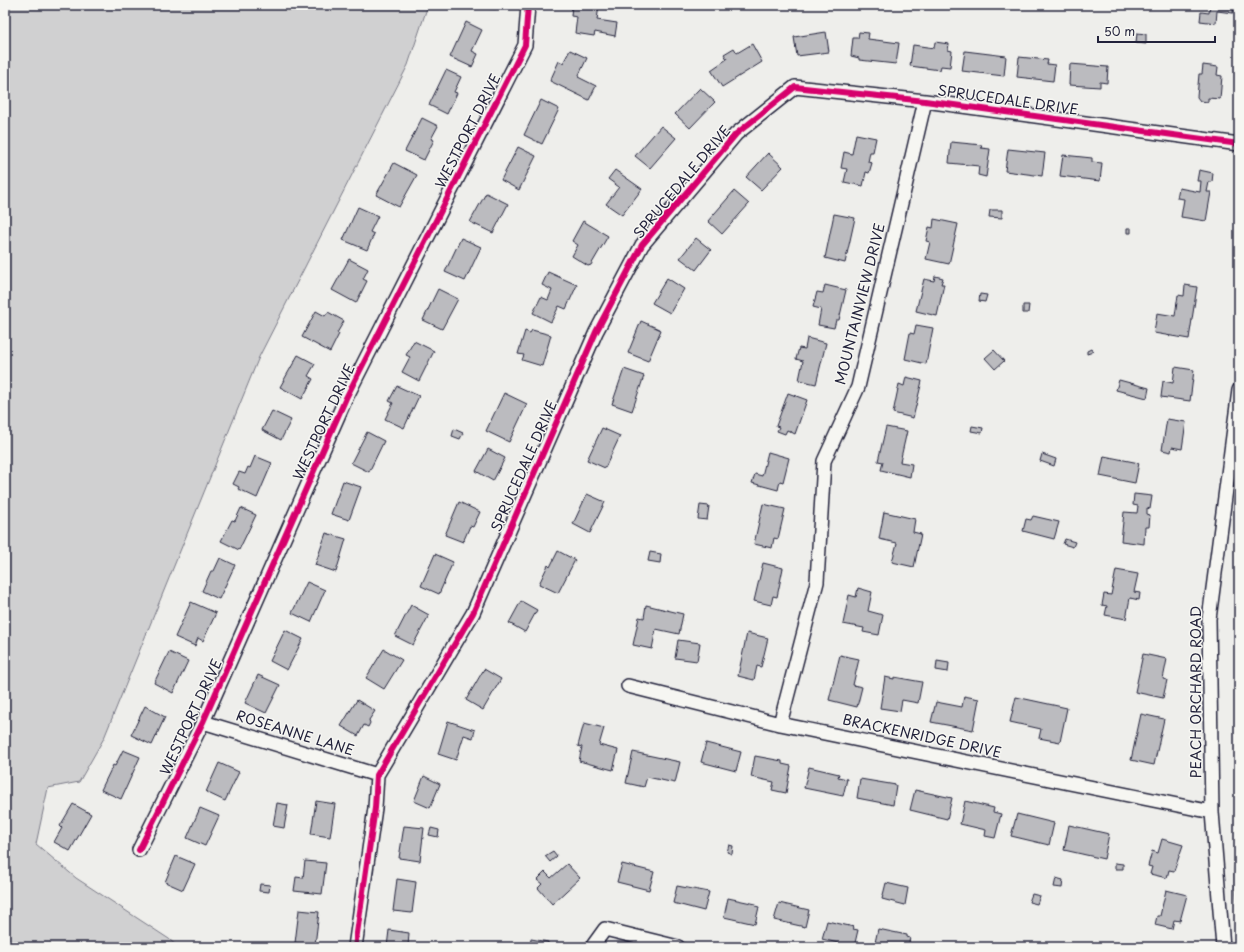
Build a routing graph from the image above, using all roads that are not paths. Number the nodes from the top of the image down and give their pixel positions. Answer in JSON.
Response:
{"nodes":[{"id":1,"x":528,"y":5,"type":"edge"},
{"id":2,"x":924,"y":101,"type":"junction"},
{"id":3,"x":1239,"y":144,"type":"edge"},
{"id":4,"x":1239,"y":390,"type":"edge"},
{"id":5,"x":628,"y":686,"type":"dead end"},
{"id":6,"x":203,"y":722,"type":"junction"},
{"id":7,"x":780,"y":724,"type":"junction"},
{"id":8,"x":377,"y":775,"type":"junction"},
{"id":9,"x":1212,"y":812,"type":"junction"},
{"id":10,"x":139,"y":850,"type":"dead end"},
{"id":11,"x":355,"y":947,"type":"edge"},
{"id":12,"x":592,"y":947,"type":"edge"},
{"id":13,"x":678,"y":947,"type":"edge"},
{"id":14,"x":1223,"y":947,"type":"edge"}],
"edges":[{"from":1,"to":6,"type":"street","name":"WESTPORT DRIVE"},
{"from":2,"to":3,"type":"street","name":"SPRUCEDALE DRIVE"},
{"from":2,"to":7,"type":"street","name":"MOUNTAINVIEW DRIVE"},
{"from":2,"to":8,"type":"street","name":"SPRUCEDALE DRIVE"},
{"from":4,"to":9,"type":"street","name":"PEACH ORCHARD ROAD"},
{"from":5,"to":7,"type":"street","name":"BRACKENRIDGE DRIVE"},
{"from":6,"to":8,"type":"street","name":"ROSEANNE LANE"},
{"from":6,"to":10,"type":"street","name":"WESTPORT DRIVE"},
{"from":7,"to":9,"type":"street","name":"BRACKENRIDGE DRIVE"},
{"from":8,"to":11,"type":"street"},
{"from":9,"to":14,"type":"street","name":"PEACH ORCHARD ROAD"},
{"from":12,"to":13,"type":"street"}]}
